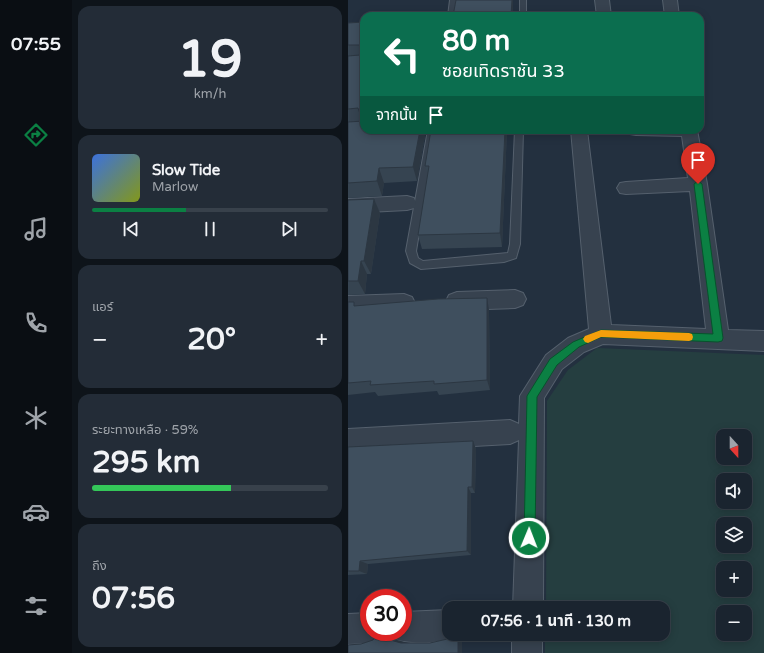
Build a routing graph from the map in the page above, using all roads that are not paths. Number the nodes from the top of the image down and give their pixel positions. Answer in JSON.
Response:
{"nodes":[{"id":1,"x":453,"y":0,"type":"edge"},
{"id":2,"x":523,"y":0,"type":"edge"},
{"id":3,"x":602,"y":0,"type":"edge"},
{"id":4,"x":670,"y":0,"type":"edge"},
{"id":5,"x":452,"y":12,"type":"edge"},
{"id":6,"x":523,"y":12,"type":"edge"},
{"id":7,"x":604,"y":12,"type":"edge"},
{"id":8,"x":672,"y":12,"type":"edge"},
{"id":9,"x":431,"y":134,"type":"edge"},
{"id":10,"x":519,"y":134,"type":"edge"},
{"id":11,"x":579,"y":134,"type":"edge"},
{"id":12,"x":690,"y":134,"type":"edge"},
{"id":13,"x":698,"y":184,"type":"junction"},
{"id":14,"x":626,"y":188,"type":"dead end"},
{"id":15,"x":407,"y":203,"type":"dead end"},
{"id":16,"x":348,"y":206,"type":"edge"},
{"id":17,"x":515,"y":300,"type":"dead end"},
{"id":18,"x":348,"y":305,"type":"edge"},
{"id":19,"x":601,"y":334,"type":"junction"},
{"id":20,"x":718,"y":338,"type":"junction"},
{"id":21,"x":764,"y":341,"type":"edge"},
{"id":22,"x":510,"y":432,"type":"dead end"},
{"id":23,"x":348,"y":441,"type":"edge"},
{"id":24,"x":528,"y":601,"type":"edge"},
{"id":25,"x":442,"y":625,"type":"edge"},
{"id":26,"x":412,"y":627,"type":"edge"},
{"id":27,"x":360,"y":628,"type":"edge"},
{"id":28,"x":348,"y":629,"type":"edge"},
{"id":29,"x":527,"y":641,"type":"edge"},
{"id":30,"x":527,"y":653,"type":"edge"}],
"edges":[{"from":1,"to":5,"type":"lane"},
{"from":2,"to":6,"type":"lane"},
{"from":3,"to":7,"type":"street"},
{"from":4,"to":8,"type":"street"},
{"from":9,"to":10,"type":"lane"},
{"from":11,"to":19,"type":"street"},
{"from":12,"to":13,"type":"street"},
{"from":13,"to":14,"type":"street"},
{"from":13,"to":20,"type":"street"},
{"from":15,"to":16,"type":"street"},
{"from":17,"to":18,"type":"street"},
{"from":19,"to":20,"type":"street"},
{"from":19,"to":24,"type":"street"},
{"from":20,"to":21,"type":"street"},
{"from":22,"to":23,"type":"street"},
{"from":25,"to":26,"type":"street"},
{"from":27,"to":28,"type":"street"},
{"from":29,"to":30,"type":"street"}]}
